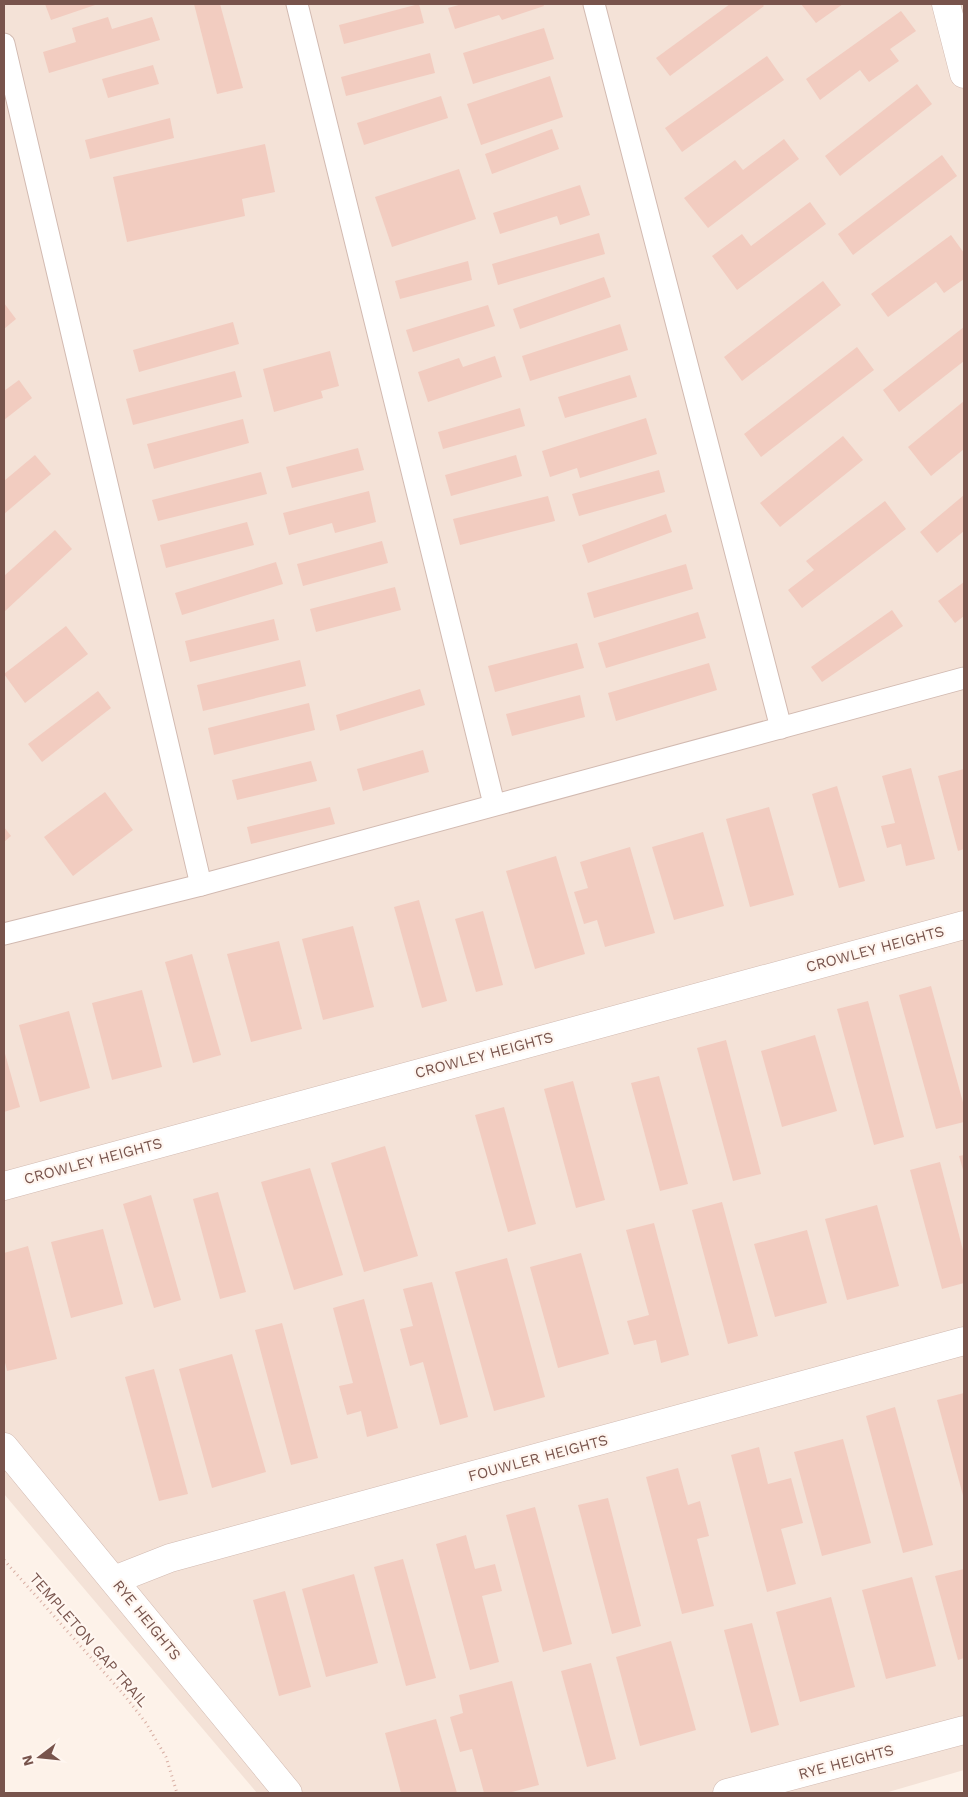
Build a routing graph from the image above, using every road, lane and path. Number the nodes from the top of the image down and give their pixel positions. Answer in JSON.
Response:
{"nodes":[{"id":1,"x":297,"y":4,"type":"edge"},
{"id":2,"x":594,"y":4,"type":"edge"},
{"id":3,"x":946,"y":4,"type":"edge"},
{"id":4,"x":4,"y":44,"type":"edge"},
{"id":5,"x":964,"y":74,"type":"edge"},
{"id":6,"x":964,"y":678,"type":"edge"},
{"id":7,"x":781,"y":728,"type":"junction"},
{"id":8,"x":494,"y":804,"type":"junction"},
{"id":9,"x":201,"y":885,"type":"junction"},
{"id":10,"x":964,"y":925,"type":"edge"},
{"id":11,"x":4,"y":934,"type":"edge"},
{"id":12,"x":4,"y":1186,"type":"edge"},
{"id":13,"x":964,"y":1342,"type":"edge"},
{"id":14,"x":4,"y":1447,"type":"edge"},
{"id":15,"x":4,"y":1560,"type":"edge"},
{"id":16,"x":114,"y":1580,"type":"junction"},
{"id":17,"x":964,"y":1730,"type":"edge"},
{"id":18,"x":177,"y":1793,"type":"edge"},
{"id":19,"x":288,"y":1793,"type":"edge"},
{"id":20,"x":728,"y":1793,"type":"edge"}],
"edges":[{"from":1,"to":8,"type":"lane"},
{"from":2,"to":7,"type":"lane"},
{"from":3,"to":5,"type":"street"},
{"from":4,"to":9,"type":"lane"},
{"from":6,"to":7,"type":"lane"},
{"from":7,"to":8,"type":"lane"},
{"from":8,"to":9,"type":"lane"},
{"from":9,"to":11,"type":"lane"},
{"from":10,"to":12,"type":"street","name":"CROWLEY HEIGHTS"},
{"from":13,"to":16,"type":"street","name":"FOUWLER HEIGHTS"},
{"from":14,"to":16,"type":"street","name":"RYE HEIGHTS"},
{"from":15,"to":18,"type":"path","name":"TEMPLETON GAP TRAIL"},
{"from":16,"to":19,"type":"street","name":"RYE HEIGHTS"},
{"from":17,"to":20,"type":"street","name":"RYE HEIGHTS"}]}
